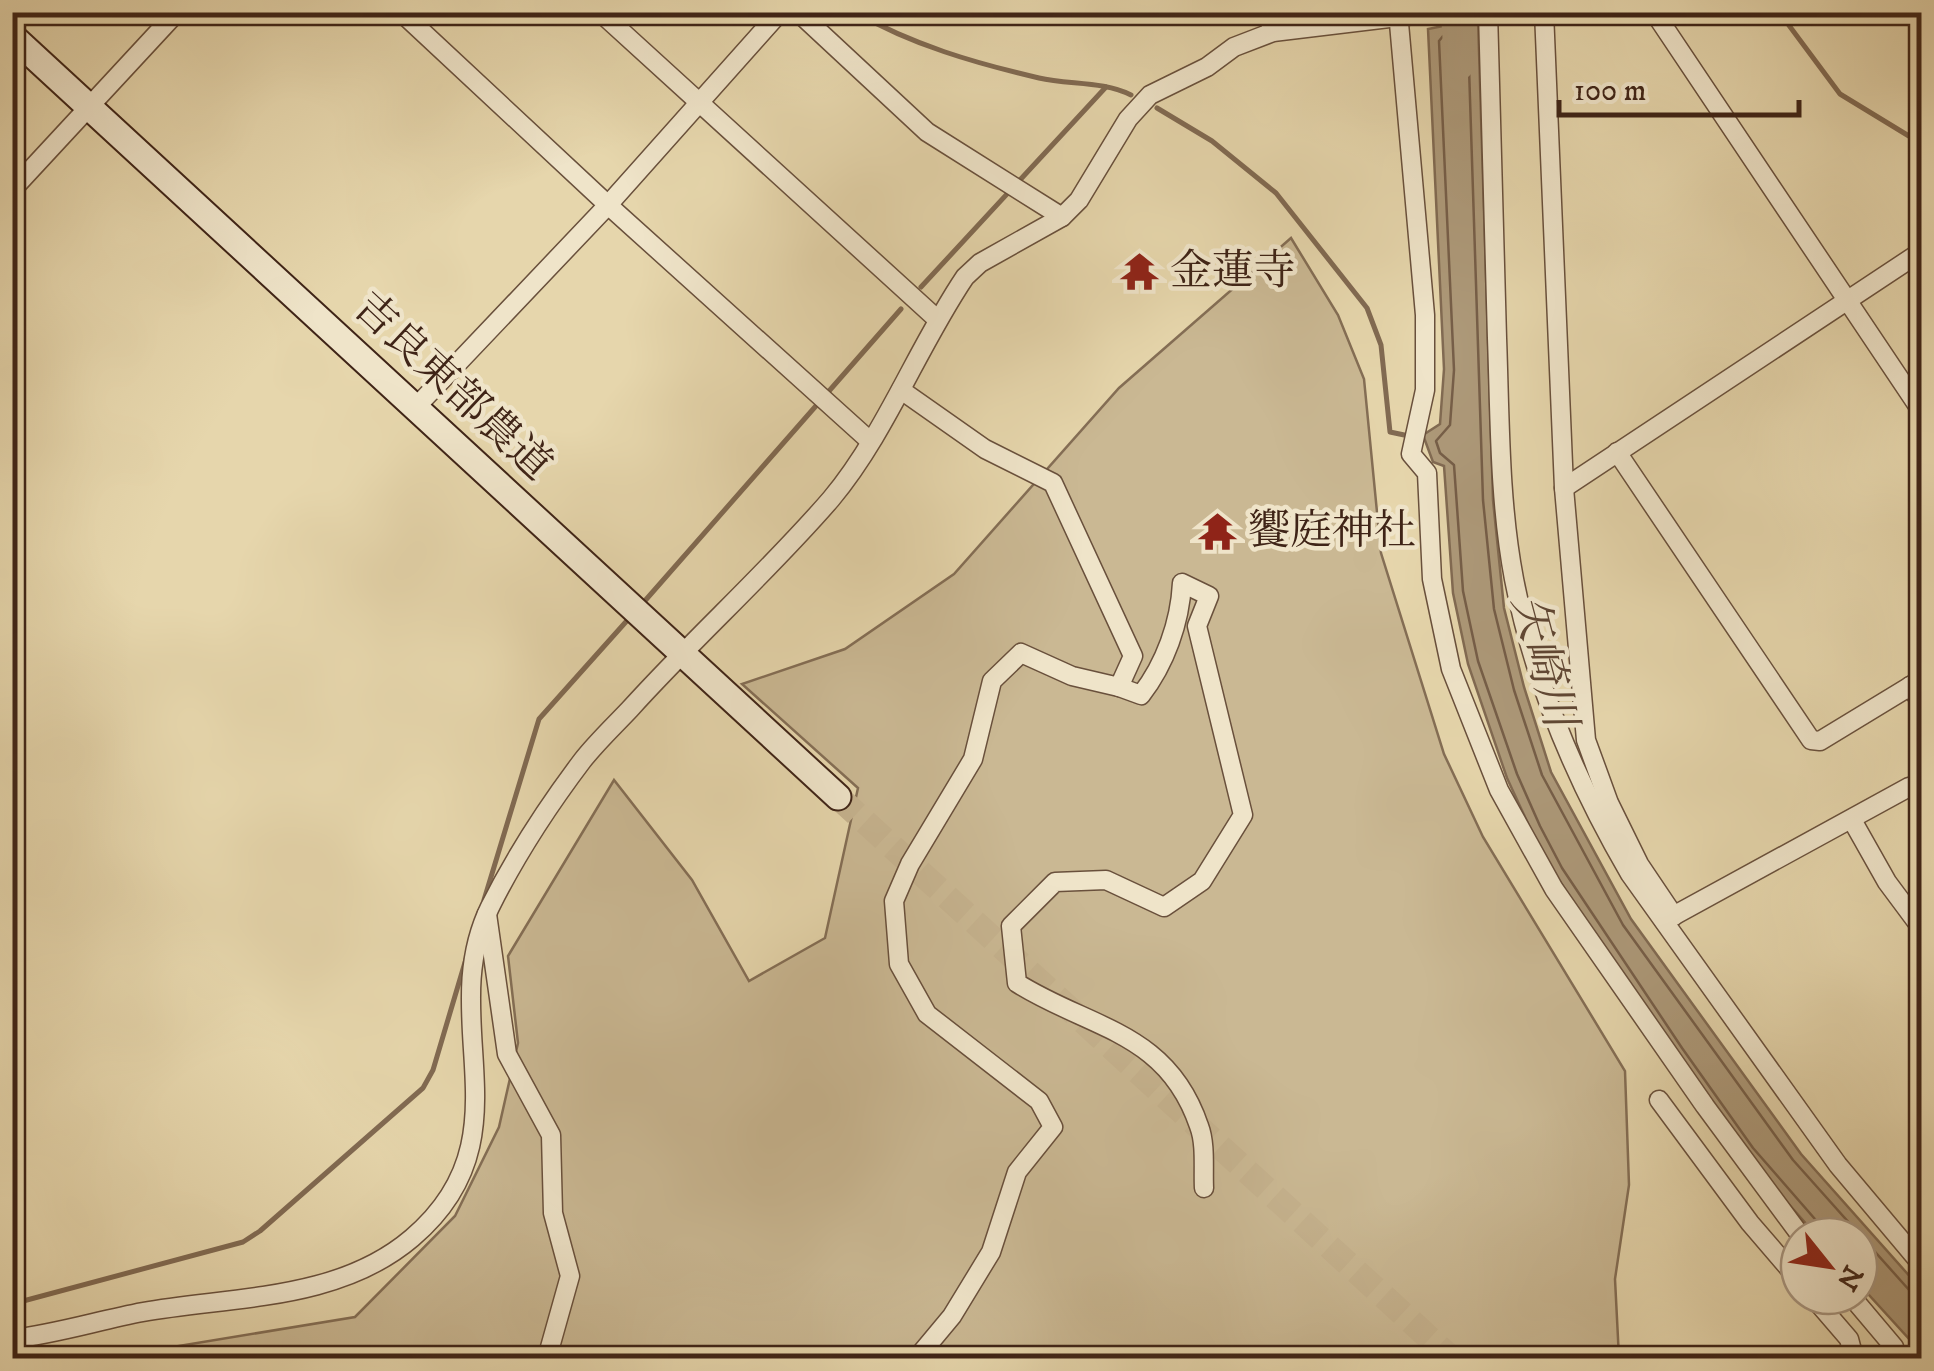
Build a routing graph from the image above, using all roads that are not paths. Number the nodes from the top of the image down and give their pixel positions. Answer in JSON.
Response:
{"nodes":[{"id":1,"x":177,"y":12,"type":"edge"},
{"id":2,"x":401,"y":12,"type":"edge"},
{"id":3,"x":600,"y":12,"type":"edge"},
{"id":4,"x":780,"y":12,"type":"edge"},
{"id":5,"x":798,"y":12,"type":"edge"},
{"id":6,"x":1268,"y":12,"type":"edge"},
{"id":7,"x":1439,"y":12,"type":"edge"},
{"id":8,"x":1488,"y":12,"type":"edge"},
{"id":9,"x":1544,"y":12,"type":"edge"},
{"id":10,"x":1654,"y":12,"type":"edge"},
{"id":11,"x":1398,"y":16,"type":"edge"},
{"id":12,"x":1274,"y":32,"type":"junction"},
{"id":13,"x":12,"y":36,"type":"edge"},
{"id":14,"x":700,"y":105,"type":"junction"},
{"id":15,"x":89,"y":107,"type":"junction"},
{"id":16,"x":12,"y":190,"type":"edge"},
{"id":17,"x":608,"y":205,"type":"junction"},
{"id":18,"x":1062,"y":217,"type":"junction"},
{"id":19,"x":1922,"y":251,"type":"edge"},
{"id":20,"x":1846,"y":300,"type":"junction"},
{"id":21,"x":938,"y":320,"type":"junction"},
{"id":22,"x":901,"y":390,"type":"junction"},
{"id":23,"x":416,"y":407,"type":"junction"},
{"id":24,"x":1922,"y":412,"type":"edge"},
{"id":25,"x":870,"y":440,"type":"junction"},
{"id":26,"x":1617,"y":452,"type":"junction"},
{"id":27,"x":1564,"y":488,"type":"junction"},
{"id":28,"x":680,"y":654,"type":"junction"},
{"id":29,"x":1916,"y":683,"type":"edge"},
{"id":30,"x":1119,"y":687,"type":"junction"},
{"id":31,"x":1922,"y":704,"type":"edge"},
{"id":32,"x":1922,"y":783,"type":"edge"},
{"id":33,"x":838,"y":797,"type":"tunnel mouth"},
{"id":34,"x":1852,"y":820,"type":"junction"},
{"id":35,"x":487,"y":913,"type":"junction"},
{"id":36,"x":1669,"y":919,"type":"junction"},
{"id":37,"x":1922,"y":929,"type":"edge"},
{"id":38,"x":1659,"y":1100,"type":"dead end"},
{"id":39,"x":1204,"y":1188,"type":"dead end"},
{"id":40,"x":1786,"y":1216,"type":"edge"},
{"id":41,"x":1779,"y":1257,"type":"edge"},
{"id":42,"x":1922,"y":1266,"type":"edge"},
{"id":43,"x":1829,"y":1316,"type":"edge"},
{"id":44,"x":1868,"y":1316,"type":"edge"},
{"id":45,"x":12,"y":1340,"type":"edge"},
{"id":46,"x":547,"y":1358,"type":"edge"},
{"id":47,"x":917,"y":1358,"type":"edge"},
{"id":48,"x":1854,"y":1358,"type":"edge"},
{"id":49,"x":1892,"y":1358,"type":"edge"}],
"edges":[{"from":1,"to":15,"type":"street"},
{"from":2,"to":17,"type":"street"},
{"from":3,"to":14,"type":"street"},
{"from":4,"to":14,"type":"street"},
{"from":5,"to":18,"type":"street"},
{"from":6,"to":12,"type":"street"},
{"from":7,"to":11,"type":"street"},
{"from":8,"to":36,"type":"street"},
{"from":9,"to":27,"type":"street"},
{"from":10,"to":20,"type":"street"},
{"from":11,"to":12,"type":"street"},
{"from":11,"to":40,"type":"street"},
{"from":12,"to":18,"type":"street"},
{"from":13,"to":15,"type":"street","name":"吉良東部農道"},
{"from":14,"to":17,"type":"street"},
{"from":14,"to":21,"type":"street"},
{"from":15,"to":16,"type":"street"},
{"from":15,"to":23,"type":"street","name":"吉良東部農道"},
{"from":17,"to":23,"type":"street"},
{"from":17,"to":25,"type":"street"},
{"from":18,"to":21,"type":"street"},
{"from":19,"to":20,"type":"street"},
{"from":20,"to":24,"type":"street"},
{"from":20,"to":26,"type":"street"},
{"from":21,"to":22,"type":"street"},
{"from":22,"to":25,"type":"street"},
{"from":22,"to":30,"type":"street"},
{"from":23,"to":28,"type":"street","name":"吉良東部農道"},
{"from":25,"to":28,"type":"street"},
{"from":26,"to":27,"type":"street"},
{"from":26,"to":29,"type":"street"},
{"from":27,"to":36,"type":"street"},
{"from":28,"to":33,"type":"street","name":"吉良東部農道"},
{"from":28,"to":35,"type":"street"},
{"from":29,"to":31,"type":"street"},
{"from":30,"to":39,"type":"street"},
{"from":30,"to":47,"type":"street"},
{"from":32,"to":34,"type":"street"},
{"from":34,"to":36,"type":"street"},
{"from":34,"to":37,"type":"street"},
{"from":35,"to":45,"type":"street"},
{"from":35,"to":46,"type":"street"},
{"from":36,"to":42,"type":"street"},
{"from":38,"to":41,"type":"street"},
{"from":43,"to":48,"type":"street"},
{"from":44,"to":49,"type":"street"}]}
